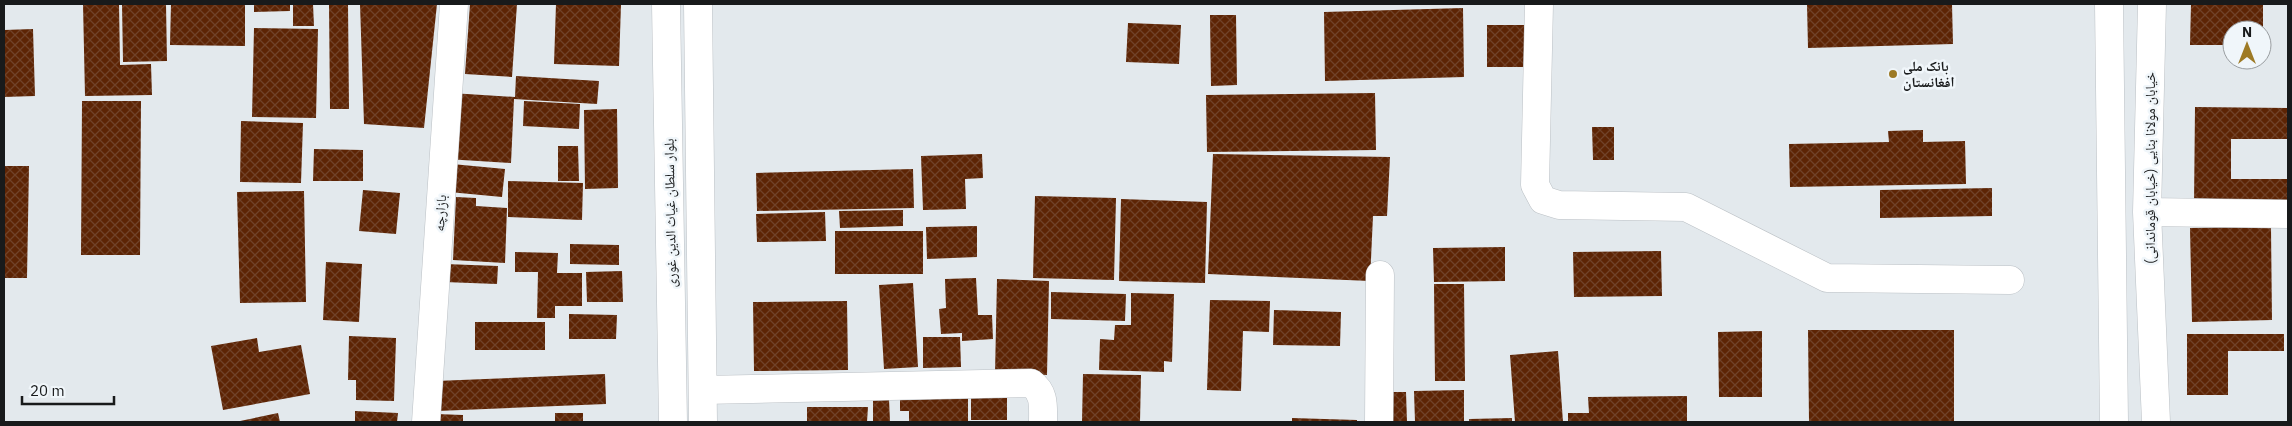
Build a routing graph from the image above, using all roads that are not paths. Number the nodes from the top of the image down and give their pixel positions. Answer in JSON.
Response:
{"nodes":[{"id":1,"x":454,"y":4,"type":"edge"},
{"id":2,"x":666,"y":4,"type":"edge"},
{"id":3,"x":698,"y":4,"type":"edge"},
{"id":4,"x":1539,"y":4,"type":"edge"},
{"id":5,"x":2109,"y":4,"type":"edge"},
{"id":6,"x":2152,"y":4,"type":"edge"},
{"id":7,"x":2147,"y":212,"type":"junction"},
{"id":8,"x":2288,"y":214,"type":"edge"},
{"id":9,"x":1380,"y":275,"type":"dead end"},
{"id":10,"x":2010,"y":280,"type":"dead end"},
{"id":11,"x":702,"y":390,"type":"junction"},
{"id":12,"x":426,"y":422,"type":"edge"},
{"id":13,"x":673,"y":422,"type":"edge"},
{"id":14,"x":703,"y":422,"type":"edge"},
{"id":15,"x":1043,"y":422,"type":"edge"},
{"id":16,"x":1379,"y":422,"type":"edge"},
{"id":17,"x":2114,"y":422,"type":"edge"},
{"id":18,"x":2156,"y":422,"type":"edge"}],
"edges":[{"from":1,"to":12,"type":"street","name":"بازارچه"},
{"from":2,"to":13,"type":"street","name":"بلوار سلطان غیاث الدین غوری"},
{"from":3,"to":11,"type":"street"},
{"from":4,"to":10,"type":"street"},
{"from":5,"to":17,"type":"street"},
{"from":6,"to":7,"type":"street","name":"خیابان مولانا بنایی (خیابان قوماندانی)"},
{"from":7,"to":8,"type":"street"},
{"from":7,"to":18,"type":"street","name":"خیابان مولانا بنایی (خیابان قوماندانی)"},
{"from":9,"to":16,"type":"street"},
{"from":11,"to":14,"type":"street"},
{"from":11,"to":15,"type":"street"}]}
